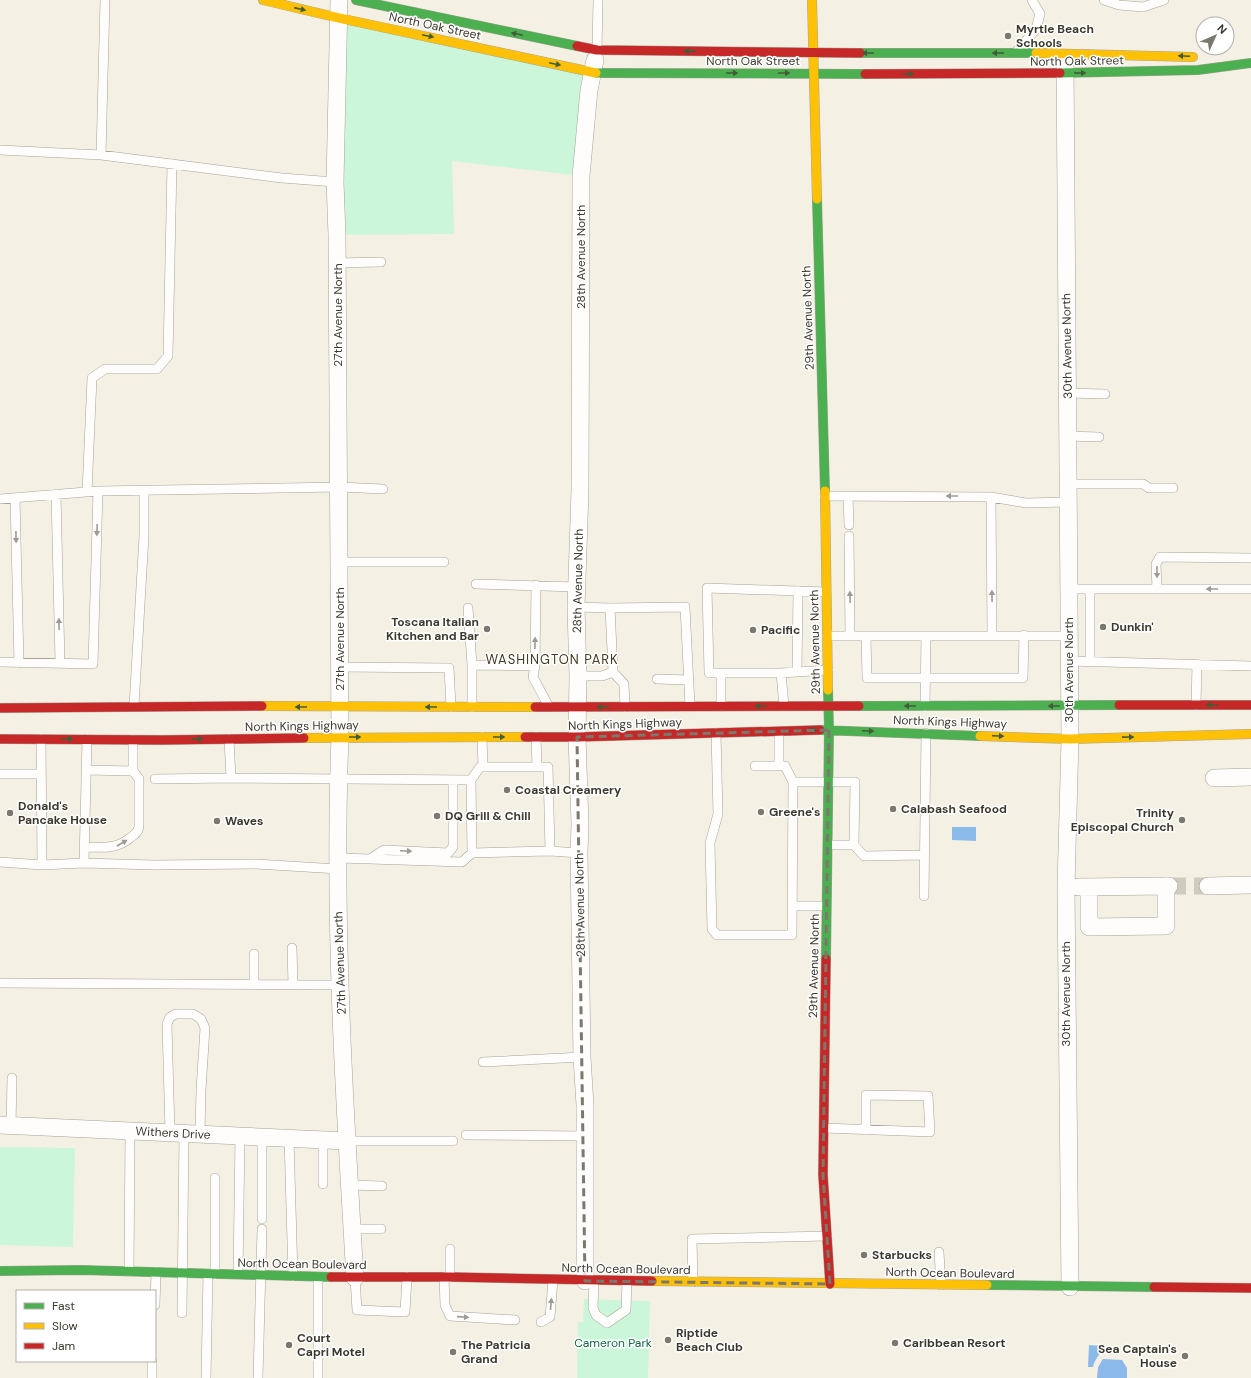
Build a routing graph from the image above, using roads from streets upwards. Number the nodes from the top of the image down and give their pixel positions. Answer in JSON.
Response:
{"nodes":[{"id":1,"x":262,"y":0,"type":"edge"},
{"id":2,"x":339,"y":0,"type":"edge"},
{"id":3,"x":356,"y":0,"type":"edge"},
{"id":4,"x":812,"y":0,"type":"edge"},
{"id":5,"x":339,"y":18,"type":"junction"},
{"id":6,"x":597,"y":50,"type":"junction"},
{"id":7,"x":813,"y":53,"type":"junction"},
{"id":8,"x":1065,"y":53,"type":"junction"},
{"id":9,"x":1204,"y":57,"type":"dead end"},
{"id":10,"x":1220,"y":58,"type":"dead end"},
{"id":11,"x":1251,"y":58,"type":"edge"},
{"id":12,"x":1251,"y":63,"type":"edge"},
{"id":13,"x":594,"y":73,"type":"junction"},
{"id":14,"x":813,"y":73,"type":"junction"},
{"id":15,"x":1065,"y":73,"type":"junction"},
{"id":16,"x":1251,"y":705,"type":"edge"},
{"id":17,"x":828,"y":706,"type":"junction"},
{"id":18,"x":1070,"y":706,"type":"junction"},
{"id":19,"x":340,"y":707,"type":"junction"},
{"id":20,"x":578,"y":707,"type":"junction"},
{"id":21,"x":0,"y":708,"type":"edge"},
{"id":22,"x":829,"y":730,"type":"junction"},
{"id":23,"x":1251,"y":734,"type":"edge"},
{"id":24,"x":340,"y":737,"type":"junction"},
{"id":25,"x":577,"y":738,"type":"junction"},
{"id":26,"x":0,"y":739,"type":"edge"},
{"id":27,"x":1070,"y":739,"type":"junction"},
{"id":28,"x":1251,"y":777,"type":"edge"},
{"id":29,"x":1214,"y":778,"type":"dead end"},
{"id":30,"x":1251,"y":885,"type":"edge"},
{"id":31,"x":1208,"y":886,"type":"tunnel mouth"},
{"id":32,"x":1066,"y":887,"type":"junction"},
{"id":33,"x":1089,"y":887,"type":"junction"},
{"id":34,"x":5,"y":1126,"type":"edge"},
{"id":35,"x":346,"y":1141,"type":"junction"},
{"id":36,"x":0,"y":1271,"type":"edge"},
{"id":37,"x":355,"y":1278,"type":"junction"},
{"id":38,"x":589,"y":1281,"type":"junction"},
{"id":39,"x":830,"y":1284,"type":"junction"},
{"id":40,"x":1070,"y":1287,"type":"junction"},
{"id":41,"x":1251,"y":1288,"type":"edge"}],
"edges":[{"from":1,"to":5,"type":"main road","name":"North Oak Street","one_way":true},
{"from":2,"to":5,"type":"street","name":"27th Avenue North"},
{"from":6,"to":3,"type":"main road","name":"North Oak Street","one_way":true},
{"from":4,"to":7,"type":"main road","name":"29th Avenue North"},
{"from":5,"to":13,"type":"main road","name":"North Oak Street","one_way":true},
{"from":5,"to":19,"type":"street","name":"27th Avenue North"},
{"from":7,"to":6,"type":"main road","name":"North Oak Street","one_way":true},
{"from":6,"to":13,"type":"street","name":"28th Avenue North"},
{"from":8,"to":7,"type":"main road","name":"North Oak Street","one_way":true},
{"from":7,"to":14,"type":"main road","name":"29th Avenue North"},
{"from":9,"to":8,"type":"main road","name":"North Oak Street","one_way":true},
{"from":8,"to":15,"type":"street","name":"30th Avenue North"},
{"from":10,"to":11,"type":"main road"},
{"from":15,"to":12,"type":"main road","name":"North Oak Street","one_way":true},
{"from":13,"to":14,"type":"main road","name":"North Oak Street","one_way":true},
{"from":13,"to":20,"type":"street","name":"28th Avenue North"},
{"from":14,"to":15,"type":"main road","name":"North Oak Street","one_way":true},
{"from":14,"to":17,"type":"main road","name":"29th Avenue North"},
{"from":15,"to":18,"type":"street","name":"30th Avenue North"},
{"from":16,"to":18,"type":"main road","name":"North Kings Highway","one_way":true},
{"from":18,"to":17,"type":"main road","name":"North Kings Highway","one_way":true},
{"from":17,"to":20,"type":"main road","name":"North Kings Highway","one_way":true},
{"from":17,"to":22,"type":"main road","name":"29th Avenue North"},
{"from":18,"to":27,"type":"street","name":"30th Avenue North"},
{"from":20,"to":19,"type":"main road","name":"North Kings Highway","one_way":true},
{"from":19,"to":21,"type":"main road","name":"North Kings Highway","one_way":true},
{"from":19,"to":24,"type":"street","name":"27th Avenue North"},
{"from":20,"to":25,"type":"street","name":"28th Avenue North"},
{"from":25,"to":22,"type":"main road","name":"North Kings Highway","one_way":true},
{"from":22,"to":27,"type":"main road","name":"North Kings Highway","one_way":true},
{"from":22,"to":39,"type":"main road","name":"29th Avenue North"},
{"from":27,"to":23,"type":"main road","name":"North Kings Highway","one_way":true},
{"from":24,"to":25,"type":"main road","name":"North Kings Highway","one_way":true},
{"from":26,"to":24,"type":"main road","name":"North Kings Highway","one_way":true},
{"from":24,"to":35,"type":"street","name":"27th Avenue North"},
{"from":25,"to":38,"type":"street","name":"28th Avenue North"},
{"from":27,"to":32,"type":"street","name":"30th Avenue North"},
{"from":28,"to":29,"type":"street"},
{"from":30,"to":31,"type":"street"},
{"from":32,"to":33,"type":"street"},
{"from":32,"to":40,"type":"street","name":"30th Avenue North"},
{"from":33,"to":33,"type":"street"},
{"from":34,"to":35,"type":"street","name":"Withers Drive"},
{"from":35,"to":37,"type":"street","name":"27th Avenue North"},
{"from":36,"to":37,"type":"main road","name":"North Ocean Boulevard"},
{"from":37,"to":38,"type":"main road","name":"North Ocean Boulevard"},
{"from":38,"to":39,"type":"main road","name":"North Ocean Boulevard"},
{"from":39,"to":40,"type":"main road","name":"North Ocean Boulevard"},
{"from":40,"to":41,"type":"main road","name":"North Ocean Boulevard"}]}
